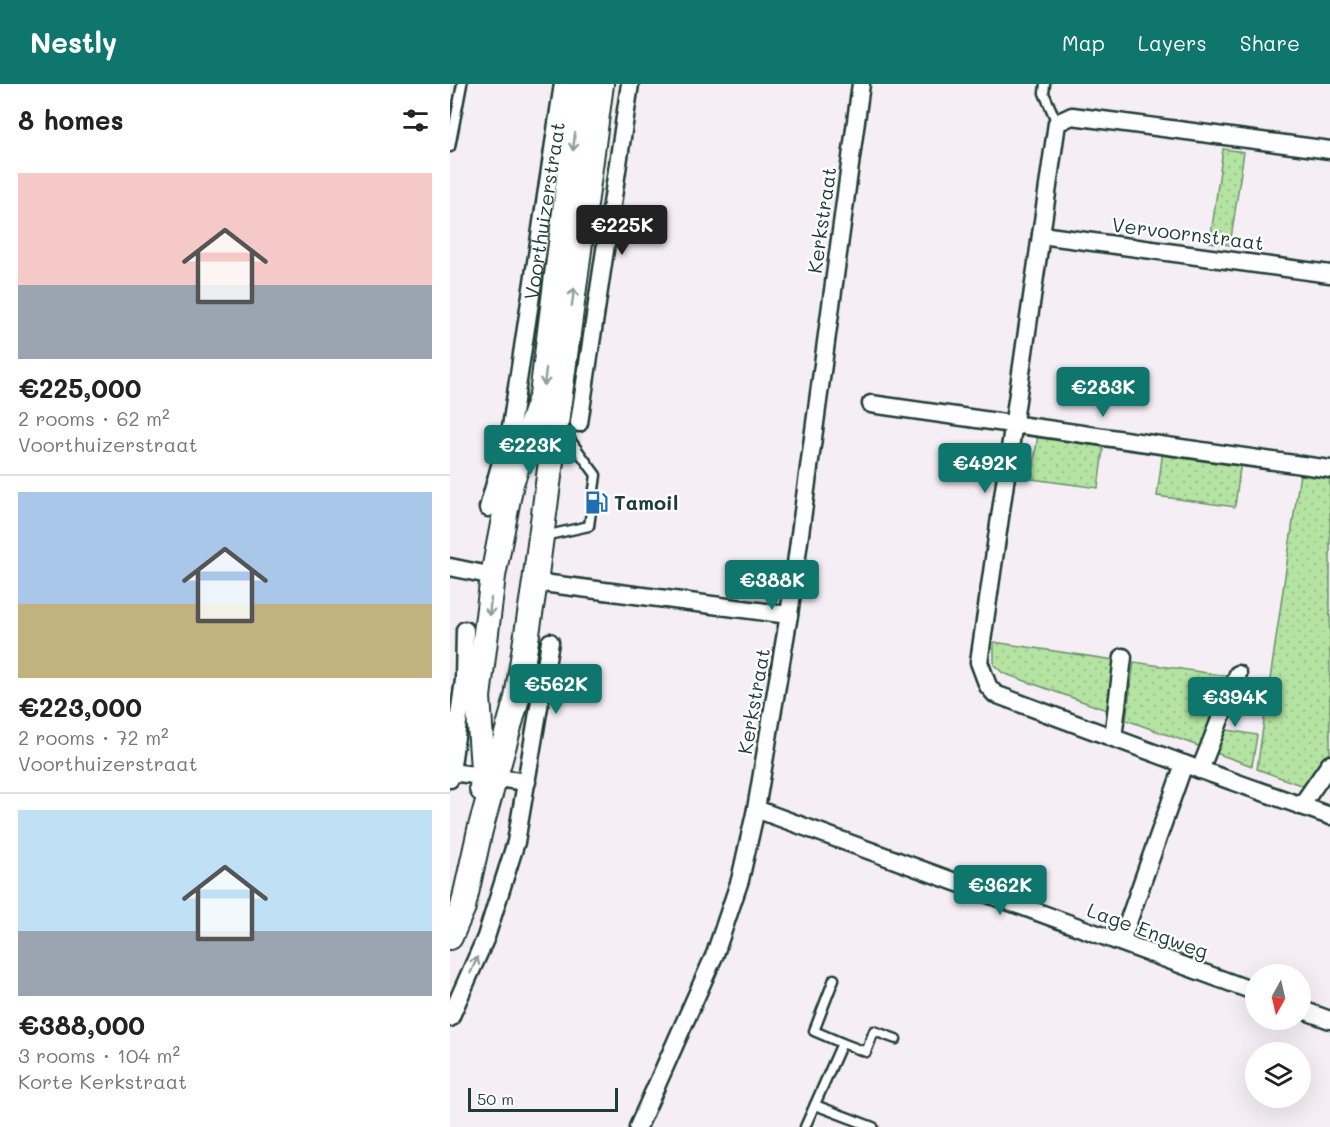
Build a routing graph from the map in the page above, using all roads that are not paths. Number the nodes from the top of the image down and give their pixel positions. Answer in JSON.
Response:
{"nodes":[{"id":1,"x":462,"y":84,"type":"edge"},
{"id":2,"x":563,"y":84,"type":"edge"},
{"id":3,"x":581,"y":84,"type":"edge"},
{"id":4,"x":601,"y":84,"type":"edge"},
{"id":5,"x":630,"y":84,"type":"edge"},
{"id":6,"x":861,"y":84,"type":"edge"},
{"id":7,"x":1045,"y":84,"type":"edge"},
{"id":8,"x":453,"y":121,"type":"edge"},
{"id":9,"x":1057,"y":123,"type":"junction"},
{"id":10,"x":450,"y":147,"type":"edge"},
{"id":11,"x":1330,"y":150,"type":"edge"},
{"id":12,"x":1041,"y":235,"type":"junction"},
{"id":13,"x":1330,"y":274,"type":"edge"},
{"id":14,"x":526,"y":338,"type":"junction"},
{"id":15,"x":558,"y":343,"type":"junction"},
{"id":16,"x":591,"y":348,"type":"junction"},
{"id":17,"x":871,"y":404,"type":"dead end"},
{"id":18,"x":568,"y":422,"type":"junction"},
{"id":19,"x":1013,"y":422,"type":"junction"},
{"id":20,"x":1330,"y":469,"type":"edge"},
{"id":21,"x":498,"y":503,"type":"junction"},
{"id":22,"x":546,"y":503,"type":"junction"},
{"id":23,"x":541,"y":537,"type":"junction"},
{"id":24,"x":450,"y":567,"type":"edge"},
{"id":25,"x":493,"y":576,"type":"junction"},
{"id":26,"x":535,"y":582,"type":"junction"},
{"id":27,"x":789,"y":615,"type":"junction"},
{"id":28,"x":465,"y":630,"type":"dead end"},
{"id":29,"x":550,"y":642,"type":"dead end"},
{"id":30,"x":485,"y":650,"type":"junction"},
{"id":31,"x":525,"y":652,"type":"junction"},
{"id":32,"x":1123,"y":657,"type":"dead end"},
{"id":33,"x":1238,"y":674,"type":"dead end"},
{"id":34,"x":1113,"y":738,"type":"junction"},
{"id":35,"x":1330,"y":764,"type":"edge"},
{"id":36,"x":1192,"y":767,"type":"junction"},
{"id":37,"x":451,"y":775,"type":"edge"},
{"id":38,"x":489,"y":777,"type":"junction"},
{"id":39,"x":527,"y":782,"type":"junction"},
{"id":40,"x":1301,"y":806,"type":"junction"},
{"id":41,"x":756,"y":809,"type":"junction"},
{"id":42,"x":1330,"y":816,"type":"edge"},
{"id":43,"x":450,"y":937,"type":"edge"},
{"id":44,"x":1121,"y":942,"type":"junction"},
{"id":45,"x":834,"y":979,"type":"dead end"},
{"id":46,"x":1245,"y":988,"type":"edge"},
{"id":47,"x":1311,"y":1013,"type":"edge"},
{"id":48,"x":450,"y":1018,"type":"edge"},
{"id":49,"x":1330,"y":1020,"type":"edge"},
{"id":50,"x":896,"y":1039,"type":"dead end"},
{"id":51,"x":842,"y":1043,"type":"junction"},
{"id":52,"x":815,"y":1105,"type":"junction"},
{"id":53,"x":638,"y":1127,"type":"edge"},
{"id":54,"x":805,"y":1127,"type":"edge"},
{"id":55,"x":873,"y":1127,"type":"edge"}],
"edges":[{"from":1,"to":8,"type":"lane"},
{"from":2,"to":14,"type":"street","name":"Voorthuizerstraat"},
{"from":3,"to":15,"type":"main road","name":"Voorthuizerstraat","one_way":true},
{"from":15,"to":4,"type":"main road","name":"Voorthuizerstraat","one_way":true},
{"from":5,"to":16,"type":"street","name":"Voorthuizerstraat"},
{"from":6,"to":27,"type":"street","name":"Kerkstraat"},
{"from":7,"to":9,"type":"lane"},
{"from":8,"to":10,"type":"lane"},
{"from":9,"to":11,"type":"street"},
{"from":9,"to":12,"type":"street"},
{"from":12,"to":13,"type":"street","name":"Vervoornstraat"},
{"from":12,"to":19,"type":"street"},
{"from":14,"to":15,"type":"street"},
{"from":14,"to":21,"type":"street","name":"Voorthuizerstraat"},
{"from":15,"to":16,"type":"street"},
{"from":15,"to":18,"type":"main road","name":"Voorthuizerstraat"},
{"from":15,"to":21,"type":"main road","name":"Voorthuizerstraat","one_way":true},
{"from":16,"to":18,"type":"street","name":"Voorthuizerstraat"},
{"from":17,"to":19,"type":"street"},
{"from":18,"to":22,"type":"main road","name":"Voorthuizerstraat"},
{"from":18,"to":23,"type":"lane"},
{"from":19,"to":20,"type":"street"},
{"from":19,"to":34,"type":"street"},
{"from":21,"to":22,"type":"main road"},
{"from":21,"to":25,"type":"main road","name":"Voorthuizerstraat"},
{"from":22,"to":23,"type":"main road","name":"Voorthuizerstraat"},
{"from":23,"to":26,"type":"main road","name":"Voorthuizerstraat"},
{"from":24,"to":25,"type":"street"},
{"from":25,"to":30,"type":"main road","name":"Voorthuizerstraat","one_way":true},
{"from":26,"to":27,"type":"street"},
{"from":26,"to":31,"type":"main road","name":"Voorthuizerstraat"},
{"from":27,"to":41,"type":"street","name":"Kerkstraat"},
{"from":28,"to":37,"type":"street"},
{"from":29,"to":39,"type":"street"},
{"from":30,"to":31,"type":"main road"},
{"from":30,"to":38,"type":"main road","name":"Voorthuizerstraat"},
{"from":31,"to":38,"type":"main road","name":"Voorthuizerstraat"},
{"from":32,"to":34,"type":"street"},
{"from":33,"to":36,"type":"street"},
{"from":34,"to":36,"type":"street"},
{"from":35,"to":40,"type":"street"},
{"from":36,"to":40,"type":"street"},
{"from":36,"to":44,"type":"street"},
{"from":37,"to":38,"type":"street"},
{"from":38,"to":39,"type":"street"},
{"from":38,"to":43,"type":"main road","name":"Voorthuizerstraat"},
{"from":48,"to":39,"type":"street","one_way":true},
{"from":40,"to":42,"type":"street"},
{"from":41,"to":44,"type":"street","name":"Lage Engweg"},
{"from":41,"to":53,"type":"street","name":"Kerkstraat"},
{"from":44,"to":46,"type":"street","name":"Lage Engweg"},
{"from":45,"to":51,"type":"lane"},
{"from":47,"to":49,"type":"street"},
{"from":50,"to":51,"type":"lane"},
{"from":51,"to":52,"type":"lane"},
{"from":52,"to":54,"type":"lane"},
{"from":52,"to":55,"type":"lane"}]}
